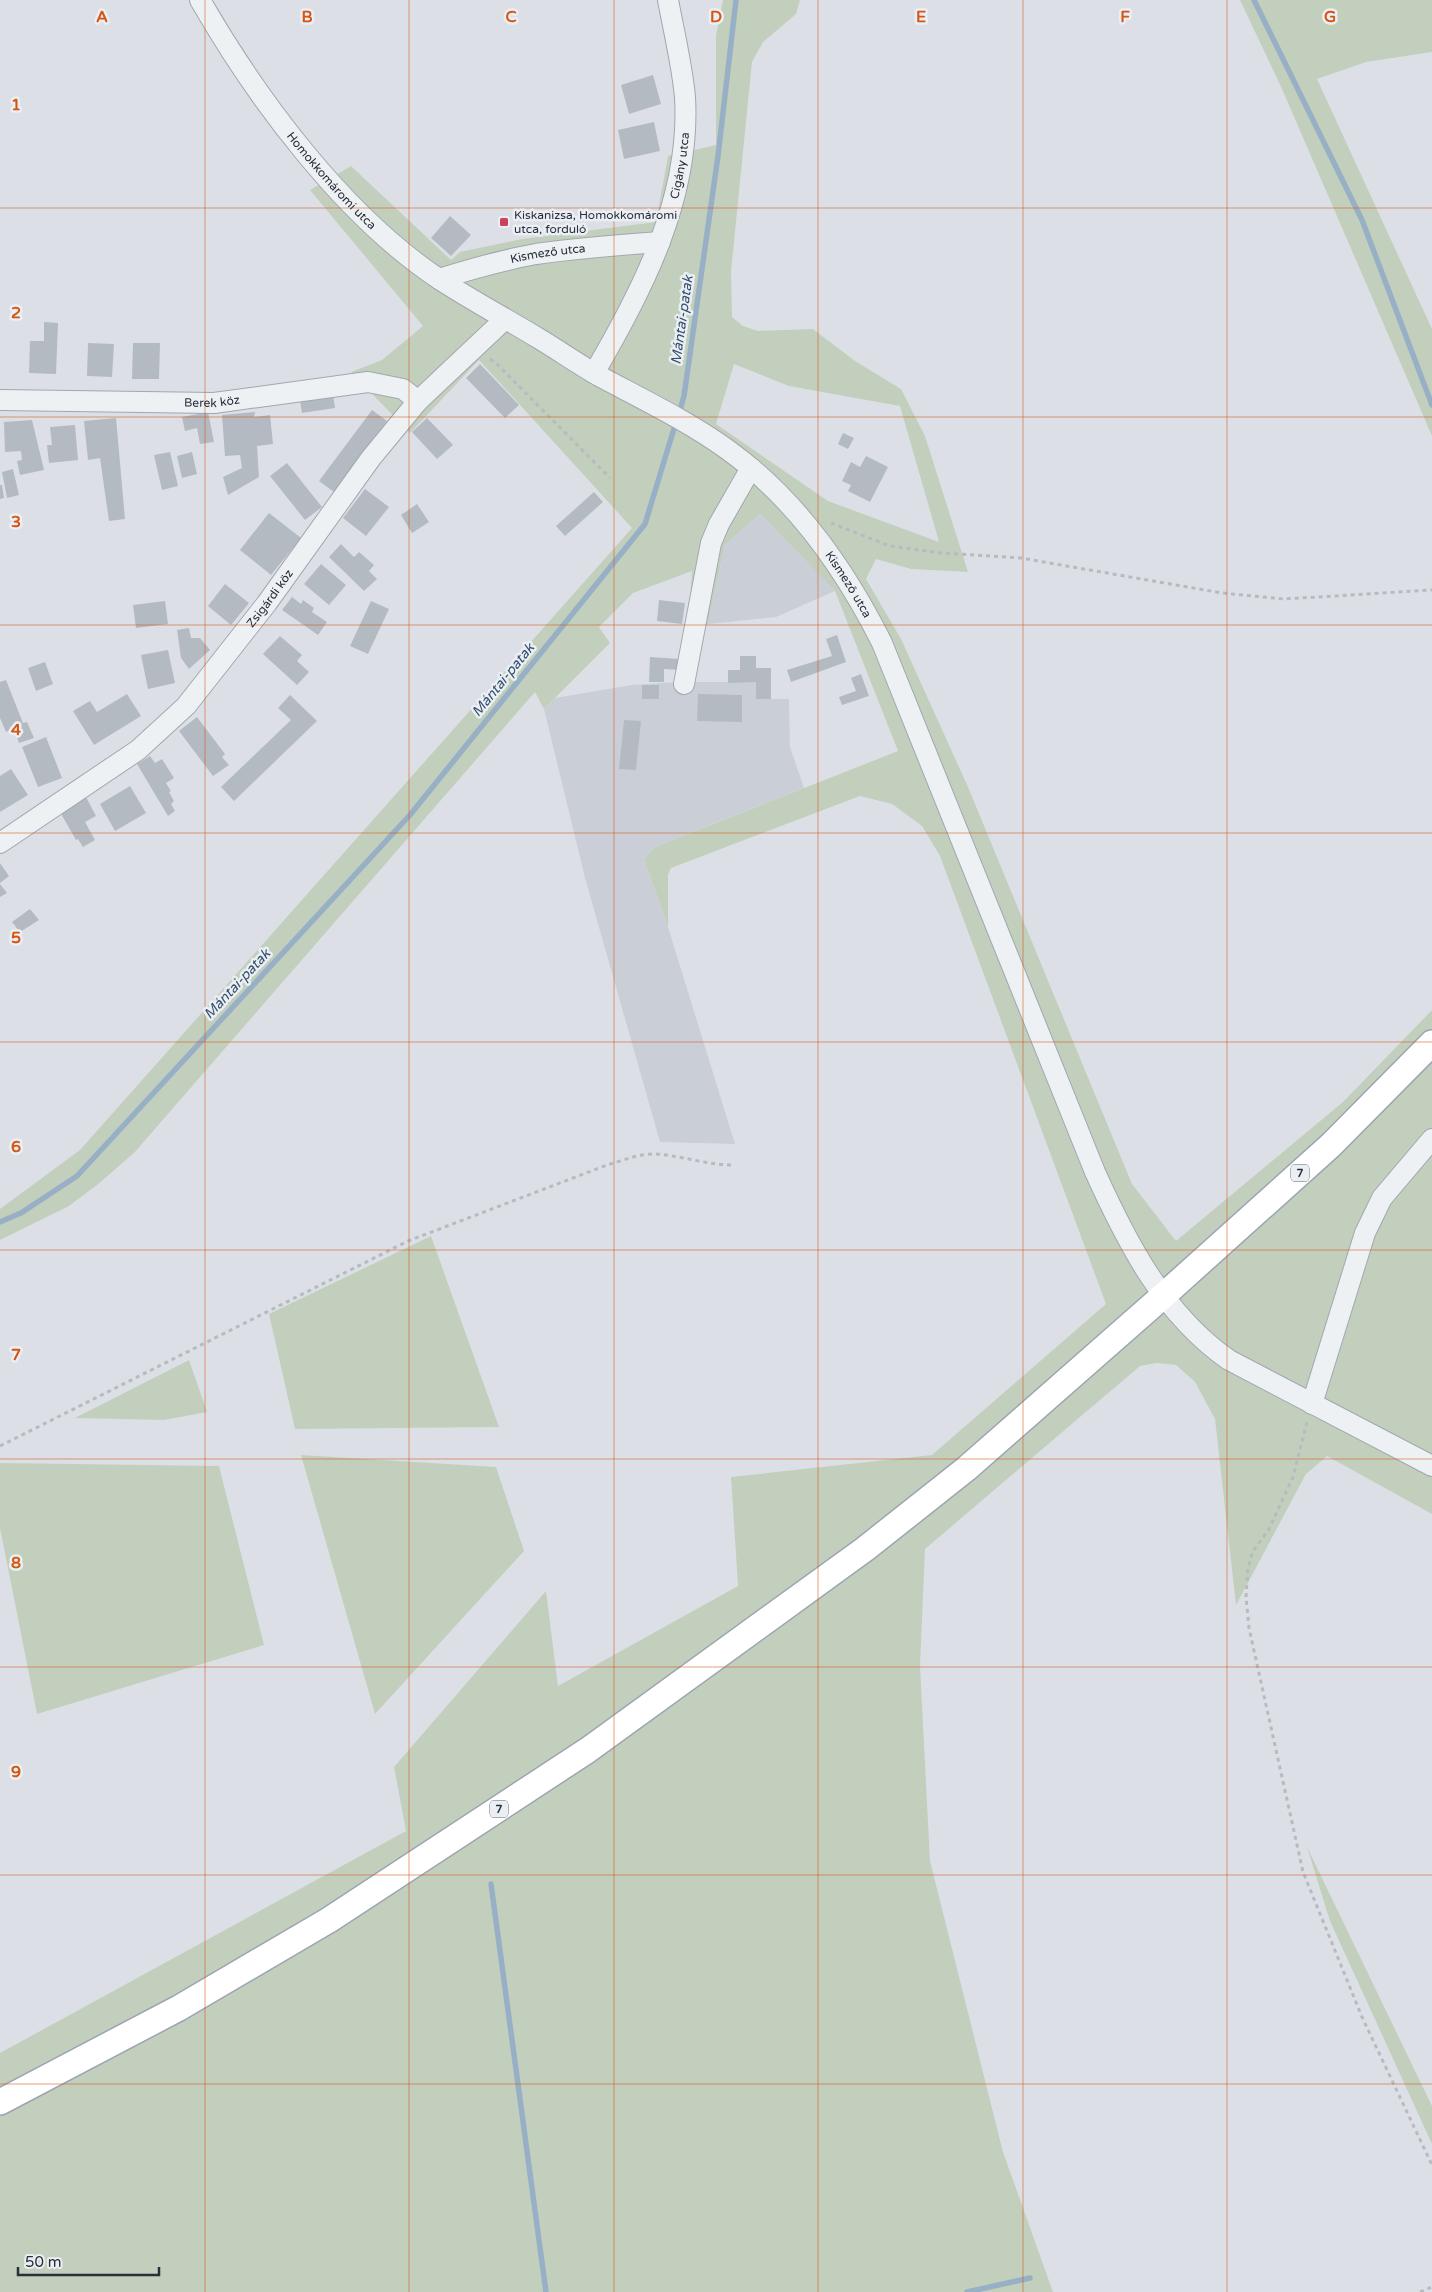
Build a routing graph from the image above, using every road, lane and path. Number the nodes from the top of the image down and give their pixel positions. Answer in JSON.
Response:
{"nodes":[{"id":1,"x":200,"y":0,"type":"edge"},
{"id":2,"x":668,"y":0,"type":"edge"},
{"id":3,"x":660,"y":242,"type":"junction"},
{"id":4,"x":439,"y":279,"type":"junction"},
{"id":5,"x":505,"y":319,"type":"junction"},
{"id":6,"x":472,"y":350,"type":"junction"},
{"id":7,"x":594,"y":373,"type":"junction"},
{"id":8,"x":0,"y":400,"type":"edge"},
{"id":9,"x":418,"y":401,"type":"junction"},
{"id":10,"x":751,"y":468,"type":"junction"},
{"id":11,"x":610,"y":478,"type":"dead end"},
{"id":12,"x":799,"y":515,"type":"junction"},
{"id":13,"x":1432,"y":590,"type":"edge"},
{"id":14,"x":684,"y":684,"type":"dead end"},
{"id":15,"x":0,"y":843,"type":"edge"},
{"id":16,"x":1432,"y":1043,"type":"edge"},
{"id":17,"x":1432,"y":1139,"type":"edge"},
{"id":18,"x":733,"y":1165,"type":"dead end"},
{"id":19,"x":1163,"y":1296,"type":"junction"},
{"id":20,"x":1312,"y":1404,"type":"junction"},
{"id":21,"x":0,"y":1446,"type":"edge"},
{"id":22,"x":1432,"y":1466,"type":"edge"},
{"id":23,"x":0,"y":2102,"type":"edge"},
{"id":24,"x":1432,"y":2165,"type":"edge"},
{"id":25,"x":1432,"y":2287,"type":"edge"},
{"id":26,"x":1420,"y":2292,"type":"edge"}],
"edges":[{"from":1,"to":4,"type":"street","name":"Homokkomáromi utca"},
{"from":2,"to":3,"type":"street","name":"Cigány utca"},
{"from":3,"to":4,"type":"street","name":"Kismező utca"},
{"from":3,"to":7,"type":"street","name":"Cigány utca"},
{"from":4,"to":5,"type":"street","name":"Homokkomáromi utca"},
{"from":5,"to":6,"type":"street","name":"Zsigárdi köz"},
{"from":5,"to":7,"type":"street","name":"Kismező utca"},
{"from":6,"to":9,"type":"street","name":"Zsigárdi köz"},
{"from":6,"to":11,"type":"path"},
{"from":7,"to":10,"type":"street","name":"Kismező utca"},
{"from":8,"to":9,"type":"street","name":"Berek köz"},
{"from":9,"to":15,"type":"street","name":"Zsigárdi köz"},
{"from":10,"to":12,"type":"street","name":"Kismező utca"},
{"from":10,"to":14,"type":"street"},
{"from":12,"to":13,"type":"path"},
{"from":12,"to":19,"type":"street","name":"Kismező utca"},
{"from":16,"to":19,"type":"main road","number":"7"},
{"from":17,"to":20,"type":"street"},
{"from":18,"to":21,"type":"path"},
{"from":19,"to":20,"type":"street","name":"Kismező utca"},
{"from":19,"to":23,"type":"main road","number":"7"},
{"from":20,"to":22,"type":"street","name":"Kismező utca"},
{"from":20,"to":24,"type":"path"},
{"from":25,"to":26,"type":"path"}]}
